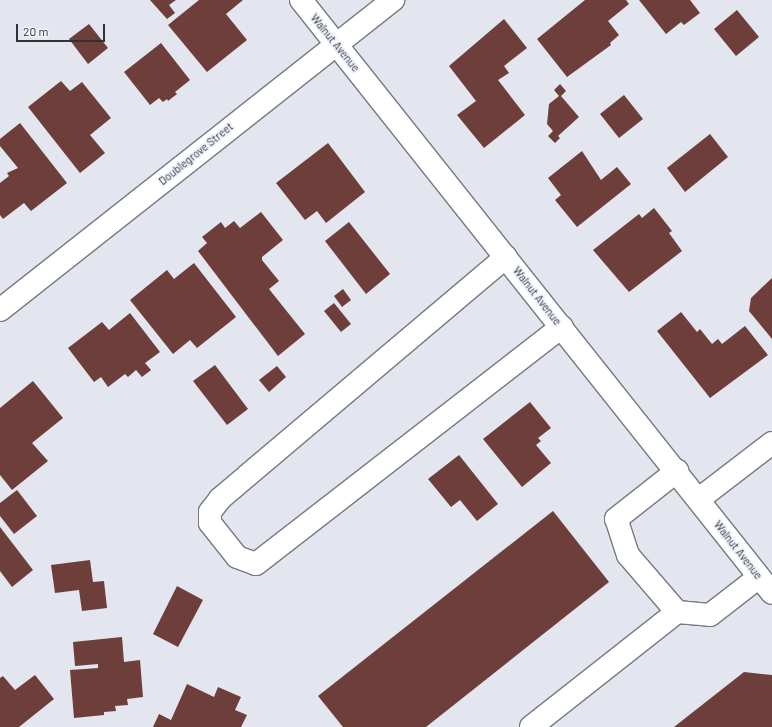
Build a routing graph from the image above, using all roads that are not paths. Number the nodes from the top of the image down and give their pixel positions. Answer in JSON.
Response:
{"nodes":[{"id":1,"x":301,"y":0,"type":"edge"},
{"id":2,"x":393,"y":0,"type":"edge"},
{"id":3,"x":336,"y":43,"type":"junction"},
{"id":4,"x":506,"y":257,"type":"junction"},
{"id":5,"x":0,"y":310,"type":"edge"},
{"id":6,"x":562,"y":327,"type":"junction"},
{"id":7,"x":772,"y":443,"type":"edge"},
{"id":8,"x":677,"y":471,"type":"junction"},
{"id":9,"x":699,"y":499,"type":"junction"},
{"id":10,"x":766,"y":585,"type":"edge"},
{"id":11,"x":677,"y":612,"type":"junction"},
{"id":12,"x":531,"y":727,"type":"edge"}],
"edges":[{"from":1,"to":3,"type":"street","name":"Walnut Avenue"},
{"from":2,"to":3,"type":"street","name":"Doublegrove Street"},
{"from":3,"to":4,"type":"street","name":"Walnut Avenue"},
{"from":3,"to":5,"type":"street","name":"Doublegrove Street"},
{"from":4,"to":6,"type":"street","name":"Walnut Avenue"},
{"from":4,"to":6,"type":"street"},
{"from":6,"to":8,"type":"street","name":"Walnut Avenue"},
{"from":7,"to":9,"type":"street"},
{"from":8,"to":9,"type":"street","name":"Walnut Avenue"},
{"from":8,"to":11,"type":"street"},
{"from":9,"to":10,"type":"street","name":"Walnut Avenue"},
{"from":10,"to":11,"type":"street"},
{"from":11,"to":12,"type":"street"}]}
